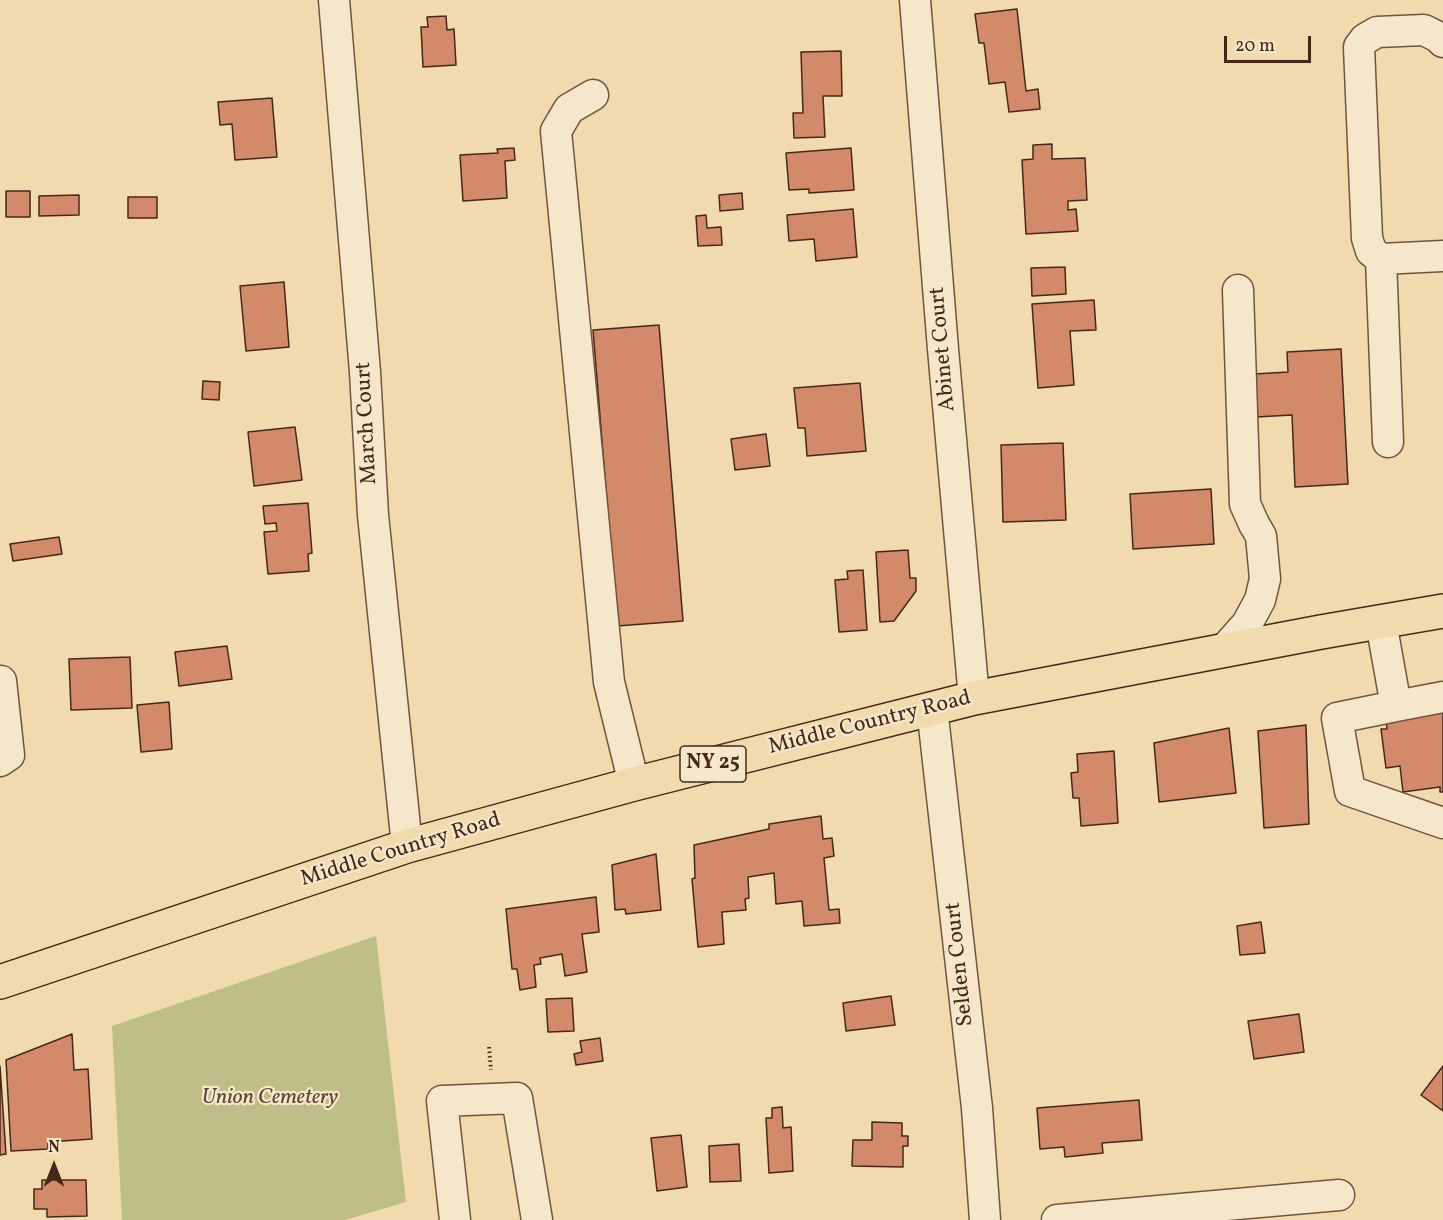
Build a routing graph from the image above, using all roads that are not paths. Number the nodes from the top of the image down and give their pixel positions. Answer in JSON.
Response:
{"nodes":[{"id":1,"x":334,"y":0,"type":"edge"},
{"id":2,"x":915,"y":0,"type":"edge"},
{"id":3,"x":1442,"y":35,"type":"edge"},
{"id":4,"x":593,"y":95,"type":"dead end"},
{"id":5,"x":1443,"y":256,"type":"edge"},
{"id":6,"x":1381,"y":259,"type":"junction"},
{"id":7,"x":1238,"y":290,"type":"dead end"},
{"id":8,"x":1388,"y":441,"type":"dead end"},
{"id":9,"x":1443,"y":611,"type":"edge"},
{"id":10,"x":1382,"y":622,"type":"junction"},
{"id":11,"x":1224,"y":651,"type":"junction"},
{"id":12,"x":1,"y":681,"type":"edge"},
{"id":13,"x":1443,"y":697,"type":"edge"},
{"id":14,"x":974,"y":698,"type":"junction"},
{"id":15,"x":1396,"y":706,"type":"junction"},
{"id":16,"x":932,"y":708,"type":"junction"},
{"id":17,"x":0,"y":761,"type":"edge"},
{"id":18,"x":634,"y":784,"type":"junction"},
{"id":19,"x":1443,"y":823,"type":"edge"},
{"id":20,"x":407,"y":846,"type":"junction"},
{"id":21,"x":0,"y":982,"type":"edge"},
{"id":22,"x":1339,"y":1195,"type":"dead end"},
{"id":23,"x":455,"y":1220,"type":"edge"},
{"id":24,"x":537,"y":1220,"type":"edge"},
{"id":25,"x":985,"y":1220,"type":"edge"},
{"id":26,"x":1057,"y":1220,"type":"edge"}],
"edges":[{"from":1,"to":20,"type":"street","name":"March Court"},
{"from":2,"to":14,"type":"street","name":"Abinet Court"},
{"from":3,"to":6,"type":"street"},
{"from":4,"to":18,"type":"street"},
{"from":5,"to":6,"type":"street"},
{"from":6,"to":8,"type":"street"},
{"from":7,"to":11,"type":"street"},
{"from":9,"to":10,"type":"main road","name":"Middle Country Road","number":"NY 25"},
{"from":10,"to":11,"type":"main road","name":"Middle Country Road","number":"NY 25"},
{"from":10,"to":15,"type":"street"},
{"from":11,"to":14,"type":"main road","name":"Middle Country Road","number":"NY 25"},
{"from":12,"to":17,"type":"street"},
{"from":13,"to":15,"type":"street"},
{"from":14,"to":16,"type":"main road","name":"Middle Country Road","number":"NY 25"},
{"from":15,"to":19,"type":"street"},
{"from":16,"to":18,"type":"main road","name":"Middle Country Road","number":"NY 25"},
{"from":16,"to":25,"type":"street","name":"Selden Court"},
{"from":18,"to":20,"type":"main road","name":"Middle Country Road","number":"NY 25"},
{"from":20,"to":21,"type":"main road","name":"Middle Country Road","number":"NY 25"},
{"from":22,"to":26,"type":"street"},
{"from":23,"to":24,"type":"street"}]}
